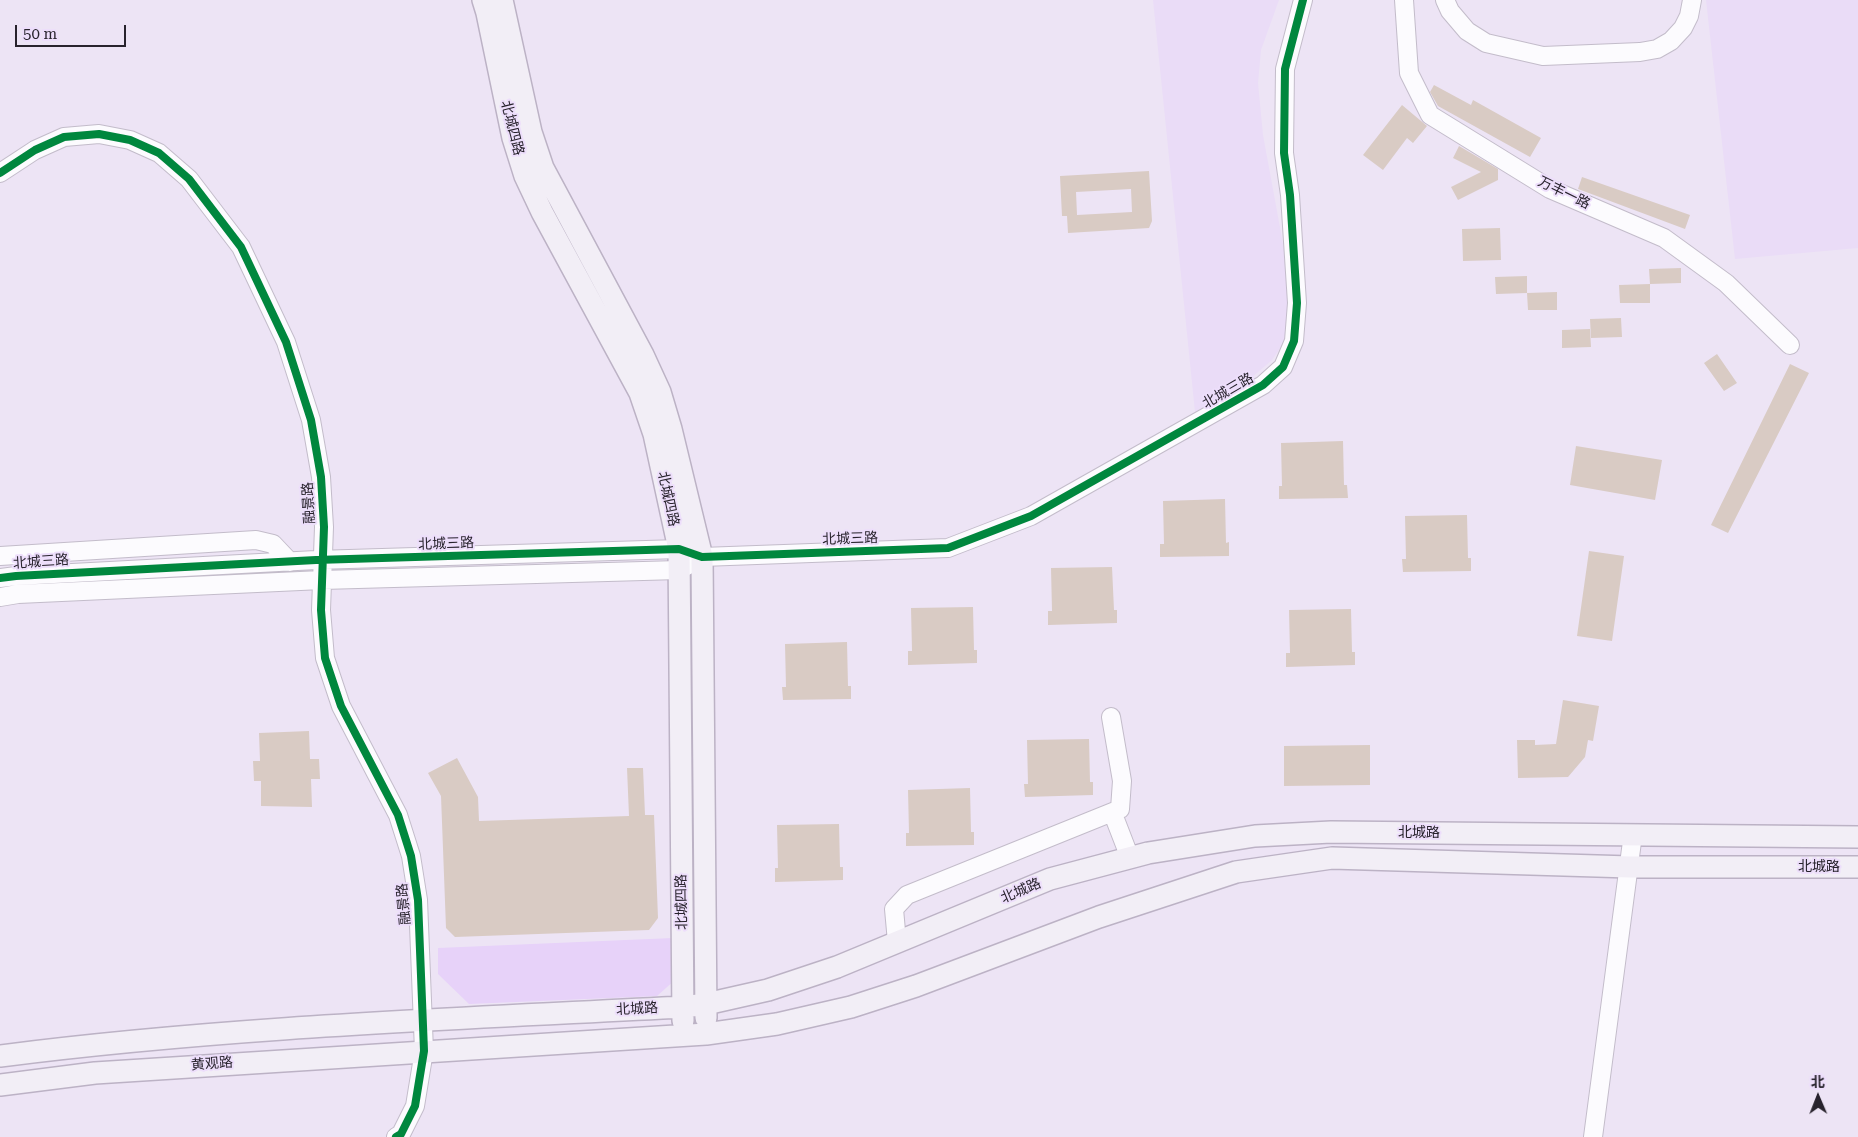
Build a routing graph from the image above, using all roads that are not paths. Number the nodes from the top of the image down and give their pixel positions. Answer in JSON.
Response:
{"nodes":[{"id":1,"x":483,"y":0,"type":"edge"},
{"id":2,"x":502,"y":0,"type":"edge"},
{"id":3,"x":1303,"y":0,"type":"edge"},
{"id":4,"x":1404,"y":0,"type":"edge"},
{"id":5,"x":1444,"y":0,"type":"edge"},
{"id":6,"x":1692,"y":0,"type":"edge"},
{"id":7,"x":0,"y":173,"type":"edge"},
{"id":8,"x":1790,"y":345,"type":"dead end"},
{"id":9,"x":0,"y":556,"type":"edge"},
{"id":10,"x":702,"y":557,"type":"junction"},
{"id":11,"x":323,"y":560,"type":"junction"},
{"id":12,"x":679,"y":560,"type":"junction"},
{"id":13,"x":290,"y":562,"type":"junction"},
{"id":14,"x":0,"y":578,"type":"edge"},
{"id":15,"x":322,"y":580,"type":"junction"},
{"id":16,"x":0,"y":596,"type":"edge"},
{"id":17,"x":1111,"y":717,"type":"dead end"},
{"id":18,"x":1113,"y":814,"type":"junction"},
{"id":19,"x":1633,"y":834,"type":"junction"},
{"id":20,"x":1858,"y":837,"type":"edge"},
{"id":21,"x":1130,"y":858,"type":"junction"},
{"id":22,"x":1630,"y":867,"type":"junction"},
{"id":23,"x":1858,"y":867,"type":"edge"},
{"id":24,"x":897,"y":942,"type":"junction"},
{"id":25,"x":706,"y":1004,"type":"junction"},
{"id":26,"x":683,"y":1007,"type":"junction"},
{"id":27,"x":423,"y":1021,"type":"junction"},
{"id":28,"x":683,"y":1034,"type":"junction"},
{"id":29,"x":706,"y":1034,"type":"junction"},
{"id":30,"x":424,"y":1051,"type":"junction"},
{"id":31,"x":0,"y":1056,"type":"edge"},
{"id":32,"x":0,"y":1084,"type":"edge"},
{"id":33,"x":396,"y":1137,"type":"edge"},
{"id":34,"x":1593,"y":1137,"type":"edge"}],
"edges":[{"from":1,"to":12,"type":"main road","name":"北城四路"},
{"from":2,"to":10,"type":"main road","name":"北城四路"},
{"from":3,"to":10,"type":"street","name":"北城三路"},
{"from":4,"to":8,"type":"street","name":"万丰一路"},
{"from":5,"to":6,"type":"street"},
{"from":7,"to":11,"type":"street","name":"融景路"},
{"from":9,"to":13,"type":"street"},
{"from":10,"to":12,"type":"street","name":"北城三路"},
{"from":10,"to":25,"type":"main road","name":"北城四路"},
{"from":11,"to":12,"type":"street","name":"北城三路"},
{"from":11,"to":13,"type":"street","name":"北城三路"},
{"from":11,"to":15,"type":"street","name":"融景路"},
{"from":12,"to":15,"type":"street","name":"北城三路"},
{"from":12,"to":26,"type":"main road","name":"北城四路"},
{"from":13,"to":14,"type":"street","name":"北城三路"},
{"from":15,"to":16,"type":"street","name":"北城三路"},
{"from":15,"to":27,"type":"street","name":"融景路"},
{"from":17,"to":18,"type":"street"},
{"from":18,"to":21,"type":"street"},
{"from":18,"to":24,"type":"street"},
{"from":19,"to":20,"type":"main road","name":"北城路"},
{"from":19,"to":21,"type":"main road","name":"北城路"},
{"from":19,"to":22,"type":"street"},
{"from":21,"to":24,"type":"main road","name":"北城路"},
{"from":22,"to":23,"type":"main road","name":"北城路"},
{"from":22,"to":29,"type":"main road","name":"北城路"},
{"from":22,"to":34,"type":"street"},
{"from":24,"to":25,"type":"main road","name":"北城路"},
{"from":25,"to":26,"type":"main road","name":"北城路"},
{"from":25,"to":29,"type":"main road","name":"北城四路"},
{"from":26,"to":27,"type":"main road","name":"北城路"},
{"from":26,"to":28,"type":"main road","name":"北城四路"},
{"from":27,"to":30,"type":"street","name":"融景路"},
{"from":27,"to":31,"type":"main road"},
{"from":28,"to":29,"type":"main road","name":"北城路"},
{"from":28,"to":30,"type":"main road","name":"北城路"},
{"from":30,"to":32,"type":"main road","name":"黄观路"},
{"from":30,"to":33,"type":"street","name":"融景路"}]}
